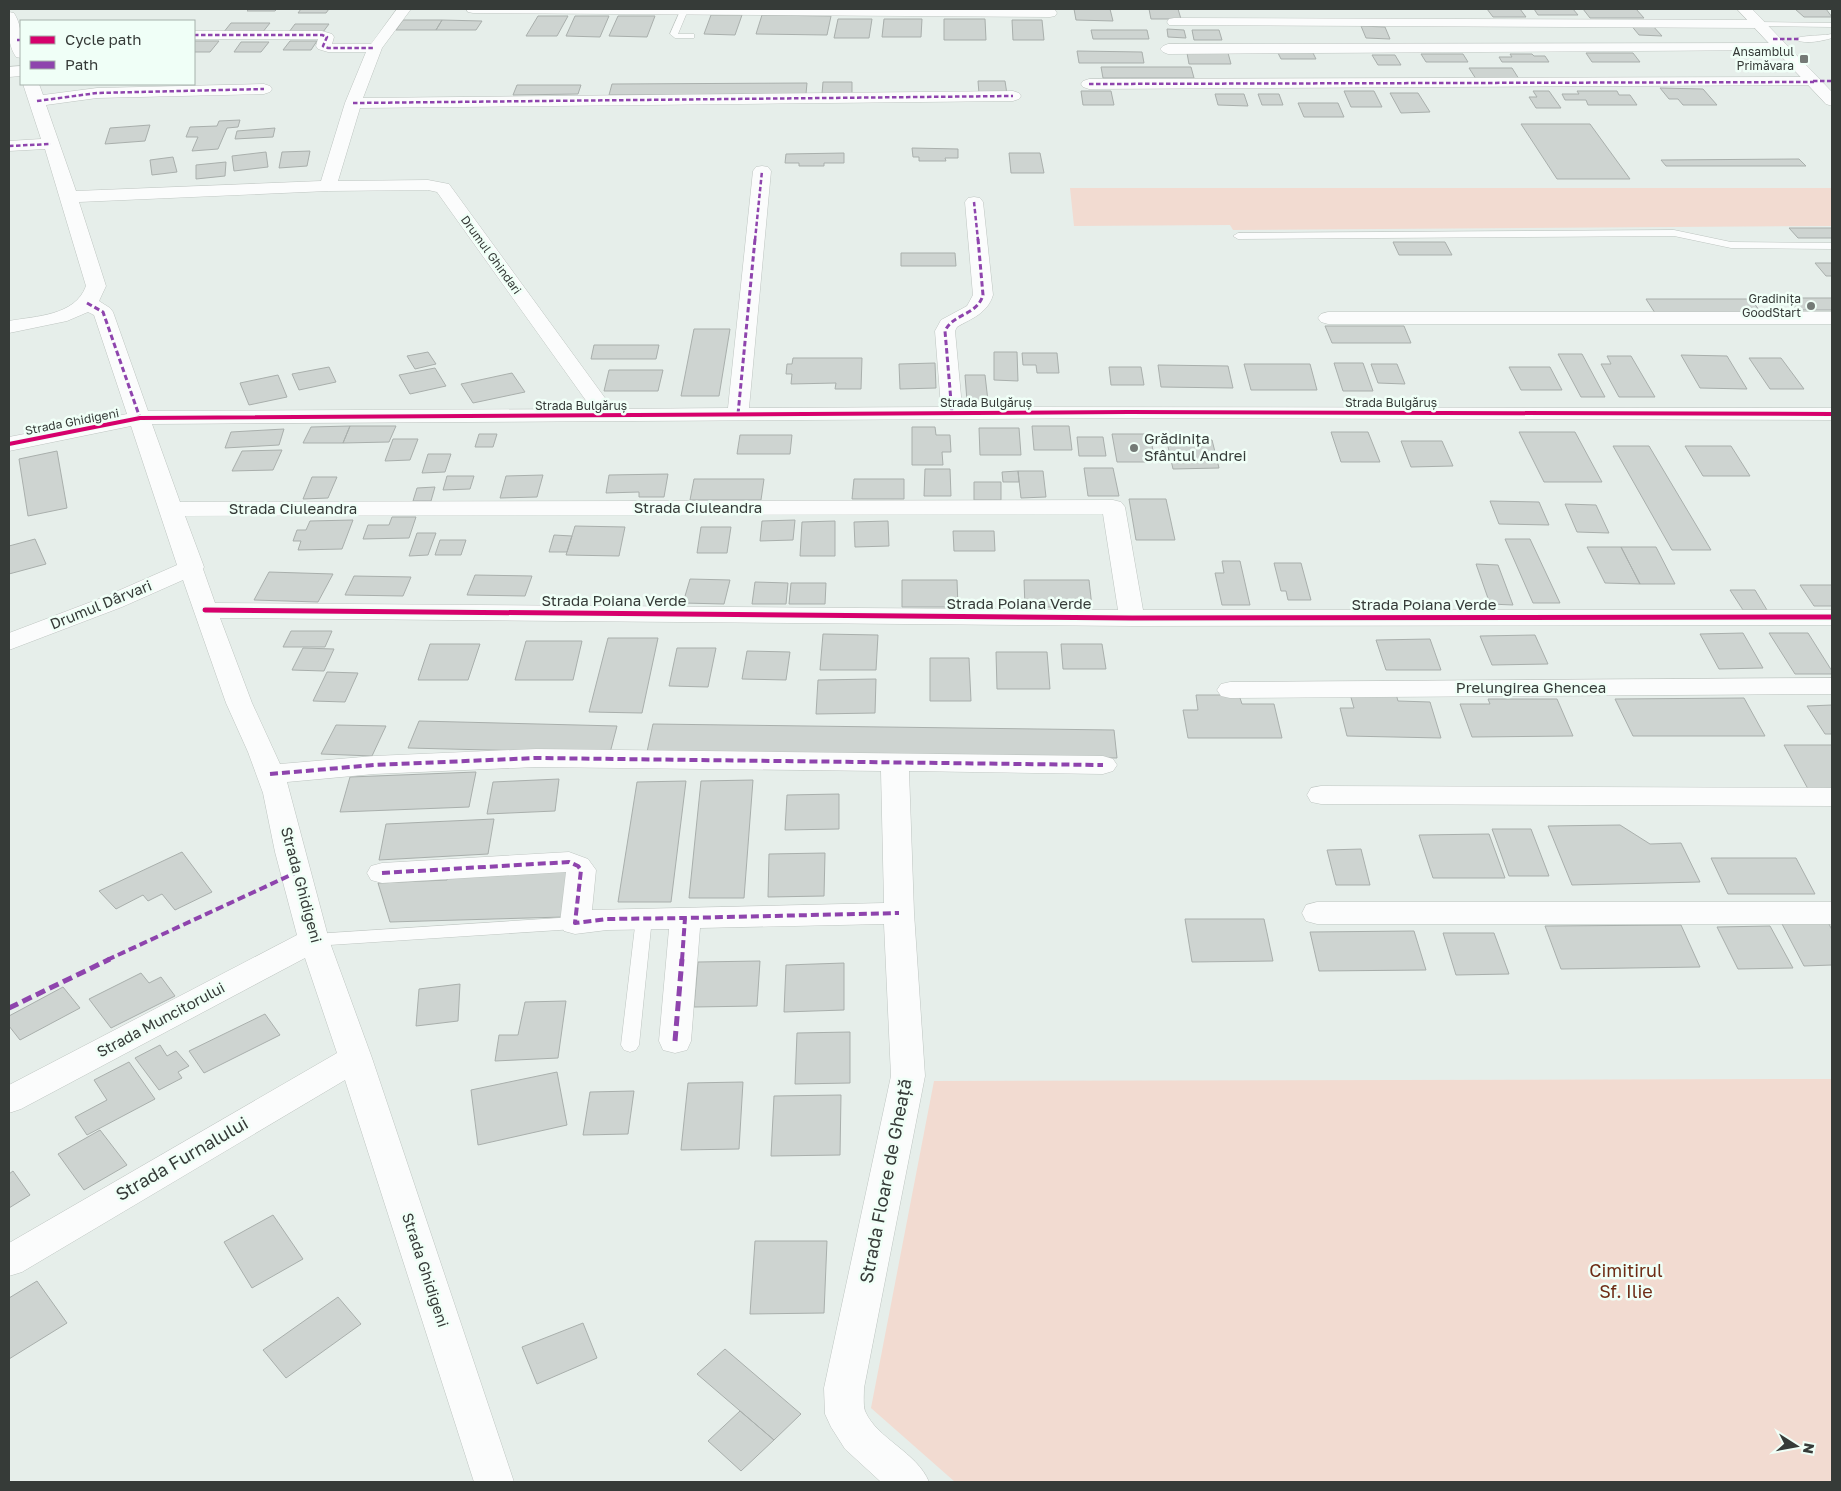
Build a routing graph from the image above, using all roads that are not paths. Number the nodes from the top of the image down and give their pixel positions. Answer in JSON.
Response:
{"nodes":[{"id":1,"x":404,"y":9,"type":"edge"},
{"id":2,"x":472,"y":9,"type":"edge"},
{"id":3,"x":1744,"y":9,"type":"edge"},
{"id":4,"x":684,"y":10,"type":"junction"},
{"id":5,"x":1050,"y":13,"type":"dead end"},
{"id":6,"x":9,"y":16,"type":"edge"},
{"id":7,"x":1174,"y":22,"type":"dead end"},
{"id":8,"x":1758,"y":24,"type":"junction"},
{"id":9,"x":1832,"y":25,"type":"edge"},
{"id":10,"x":195,"y":36,"type":"edge"},
{"id":11,"x":691,"y":36,"type":"dead end"},
{"id":12,"x":1832,"y":36,"type":"edge"},
{"id":13,"x":1799,"y":39,"type":"joint"},
{"id":14,"x":17,"y":42,"type":"edge"},
{"id":15,"x":1777,"y":43,"type":"junction"},
{"id":16,"x":375,"y":48,"type":"junction"},
{"id":17,"x":1168,"y":49,"type":"dead end"},
{"id":18,"x":1813,"y":81,"type":"junction"},
{"id":19,"x":1832,"y":81,"type":"edge"},
{"id":20,"x":1089,"y":84,"type":"dead end"},
{"id":21,"x":31,"y":85,"type":"edge"},
{"id":22,"x":264,"y":88,"type":"dead end"},
{"id":23,"x":1013,"y":96,"type":"dead end"},
{"id":24,"x":37,"y":101,"type":"junction"},
{"id":25,"x":1832,"y":101,"type":"edge"},
{"id":26,"x":353,"y":102,"type":"junction"},
{"id":27,"x":51,"y":144,"type":"junction"},
{"id":28,"x":9,"y":146,"type":"edge"},
{"id":29,"x":762,"y":171,"type":"dead end"},
{"id":30,"x":328,"y":186,"type":"junction"},
{"id":31,"x":69,"y":197,"type":"junction"},
{"id":32,"x":974,"y":202,"type":"dead end"},
{"id":33,"x":1238,"y":236,"type":"dead end"},
{"id":34,"x":1832,"y":246,"type":"edge"},
{"id":35,"x":88,"y":303,"type":"junction"},
{"id":36,"x":1328,"y":318,"type":"dead end"},
{"id":37,"x":1832,"y":318,"type":"edge"},
{"id":38,"x":9,"y":328,"type":"edge"},
{"id":39,"x":952,"y":413,"type":"junction"},
{"id":40,"x":738,"y":414,"type":"junction"},
{"id":41,"x":1832,"y":414,"type":"edge"},
{"id":42,"x":607,"y":415,"type":"junction"},
{"id":43,"x":140,"y":418,"type":"junction"},
{"id":44,"x":9,"y":444,"type":"edge"},
{"id":45,"x":172,"y":509,"type":"junction"},
{"id":46,"x":192,"y":567,"type":"junction"},
{"id":47,"x":205,"y":610,"type":"junction"},
{"id":48,"x":1832,"y":616,"type":"edge"},
{"id":49,"x":1126,"y":618,"type":"junction"},
{"id":50,"x":9,"y":642,"type":"edge"},
{"id":51,"x":1832,"y":686,"type":"edge"},
{"id":52,"x":1230,"y":690,"type":"dead end"},
{"id":53,"x":895,"y":762,"type":"junction"},
{"id":54,"x":1103,"y":764,"type":"dead end"},
{"id":55,"x":270,"y":774,"type":"junction"},
{"id":56,"x":1321,"y":795,"type":"dead end"},
{"id":57,"x":1832,"y":797,"type":"edge"},
{"id":58,"x":382,"y":873,"type":"dead end"},
{"id":59,"x":899,"y":913,"type":"junction"},
{"id":60,"x":1317,"y":913,"type":"dead end"},
{"id":61,"x":1832,"y":913,"type":"edge"},
{"id":62,"x":644,"y":918,"type":"junction"},
{"id":63,"x":685,"y":918,"type":"junction"},
{"id":64,"x":575,"y":923,"type":"junction"},
{"id":65,"x":314,"y":940,"type":"junction"},
{"id":66,"x":675,"y":1041,"type":"dead end"},
{"id":67,"x":630,"y":1045,"type":"dead end"},
{"id":68,"x":355,"y":1058,"type":"junction"},
{"id":69,"x":9,"y":1100,"type":"edge"},
{"id":70,"x":9,"y":1261,"type":"edge"},
{"id":71,"x":494,"y":1482,"type":"edge"},
{"id":72,"x":909,"y":1482,"type":"edge"}],
"edges":[{"from":1,"to":16,"type":"street"},
{"from":2,"to":4,"type":"street"},
{"from":3,"to":8,"type":"street"},
{"from":4,"to":5,"type":"street"},
{"from":4,"to":11,"type":"lane"},
{"from":6,"to":14,"type":"street"},
{"from":7,"to":8,"type":"street"},
{"from":8,"to":9,"type":"lane"},
{"from":8,"to":15,"type":"street"},
{"from":10,"to":16,"type":"street"},
{"from":12,"to":13,"type":"lane"},
{"from":13,"to":15,"type":"street"},
{"from":15,"to":17,"type":"street"},
{"from":15,"to":18,"type":"street"},
{"from":16,"to":26,"type":"street"},
{"from":18,"to":19,"type":"street"},
{"from":18,"to":20,"type":"street"},
{"from":18,"to":25,"type":"street"},
{"from":21,"to":24,"type":"street"},
{"from":22,"to":24,"type":"street"},
{"from":23,"to":26,"type":"street"},
{"from":24,"to":27,"type":"street"},
{"from":26,"to":30,"type":"street"},
{"from":27,"to":28,"type":"street"},
{"from":27,"to":31,"type":"street"},
{"from":29,"to":40,"type":"street"},
{"from":30,"to":31,"type":"street","name":"Drumul Ghindari"},
{"from":30,"to":42,"type":"street","name":"Drumul Ghindari"},
{"from":31,"to":35,"type":"street"},
{"from":32,"to":39,"type":"street"},
{"from":33,"to":34,"type":"lane"},
{"from":35,"to":38,"type":"street"},
{"from":35,"to":43,"type":"street"},
{"from":36,"to":37,"type":"street"},
{"from":39,"to":40,"type":"street","name":"Strada Bulgăruș"},
{"from":39,"to":41,"type":"street","name":"Strada Bulgăruș"},
{"from":40,"to":42,"type":"street","name":"Strada Bulgăruș"},
{"from":42,"to":43,"type":"street","name":"Strada Bulgăruș"},
{"from":43,"to":44,"type":"street","name":"Strada Ghidigeni"},
{"from":43,"to":45,"type":"street","name":"Strada Ghidigeni"},
{"from":45,"to":46,"type":"street","name":"Strada Ghidigeni"},
{"from":45,"to":49,"type":"street","name":"Strada Ciuleandra"},
{"from":46,"to":47,"type":"street","name":"Strada Ghidigeni"},
{"from":46,"to":50,"type":"street","name":"Drumul Dârvari"},
{"from":47,"to":49,"type":"street","name":"Strada Poiana Verde"},
{"from":47,"to":55,"type":"street","name":"Strada Ghidigeni"},
{"from":48,"to":49,"type":"street","name":"Strada Poiana Verde"},
{"from":51,"to":52,"type":"street","name":"Prelungirea Ghencea"},
{"from":53,"to":54,"type":"street"},
{"from":53,"to":55,"type":"street"},
{"from":53,"to":59,"type":"street","name":"Strada Floare de Gheață"},
{"from":55,"to":65,"type":"street","name":"Strada Ghidigeni"},
{"from":56,"to":57,"type":"street"},
{"from":58,"to":64,"type":"street"},
{"from":59,"to":63,"type":"street"},
{"from":59,"to":72,"type":"street","name":"Strada Floare de Gheață"},
{"from":60,"to":61,"type":"street"},
{"from":62,"to":63,"type":"street"},
{"from":62,"to":64,"type":"street"},
{"from":62,"to":67,"type":"lane"},
{"from":63,"to":66,"type":"street"},
{"from":64,"to":65,"type":"lane"},
{"from":65,"to":68,"type":"street","name":"Strada Ghidigeni"},
{"from":65,"to":69,"type":"street","name":"Strada Muncitorului"},
{"from":68,"to":70,"type":"street","name":"Strada Furnalului"},
{"from":68,"to":71,"type":"street","name":"Strada Ghidigeni"}]}
